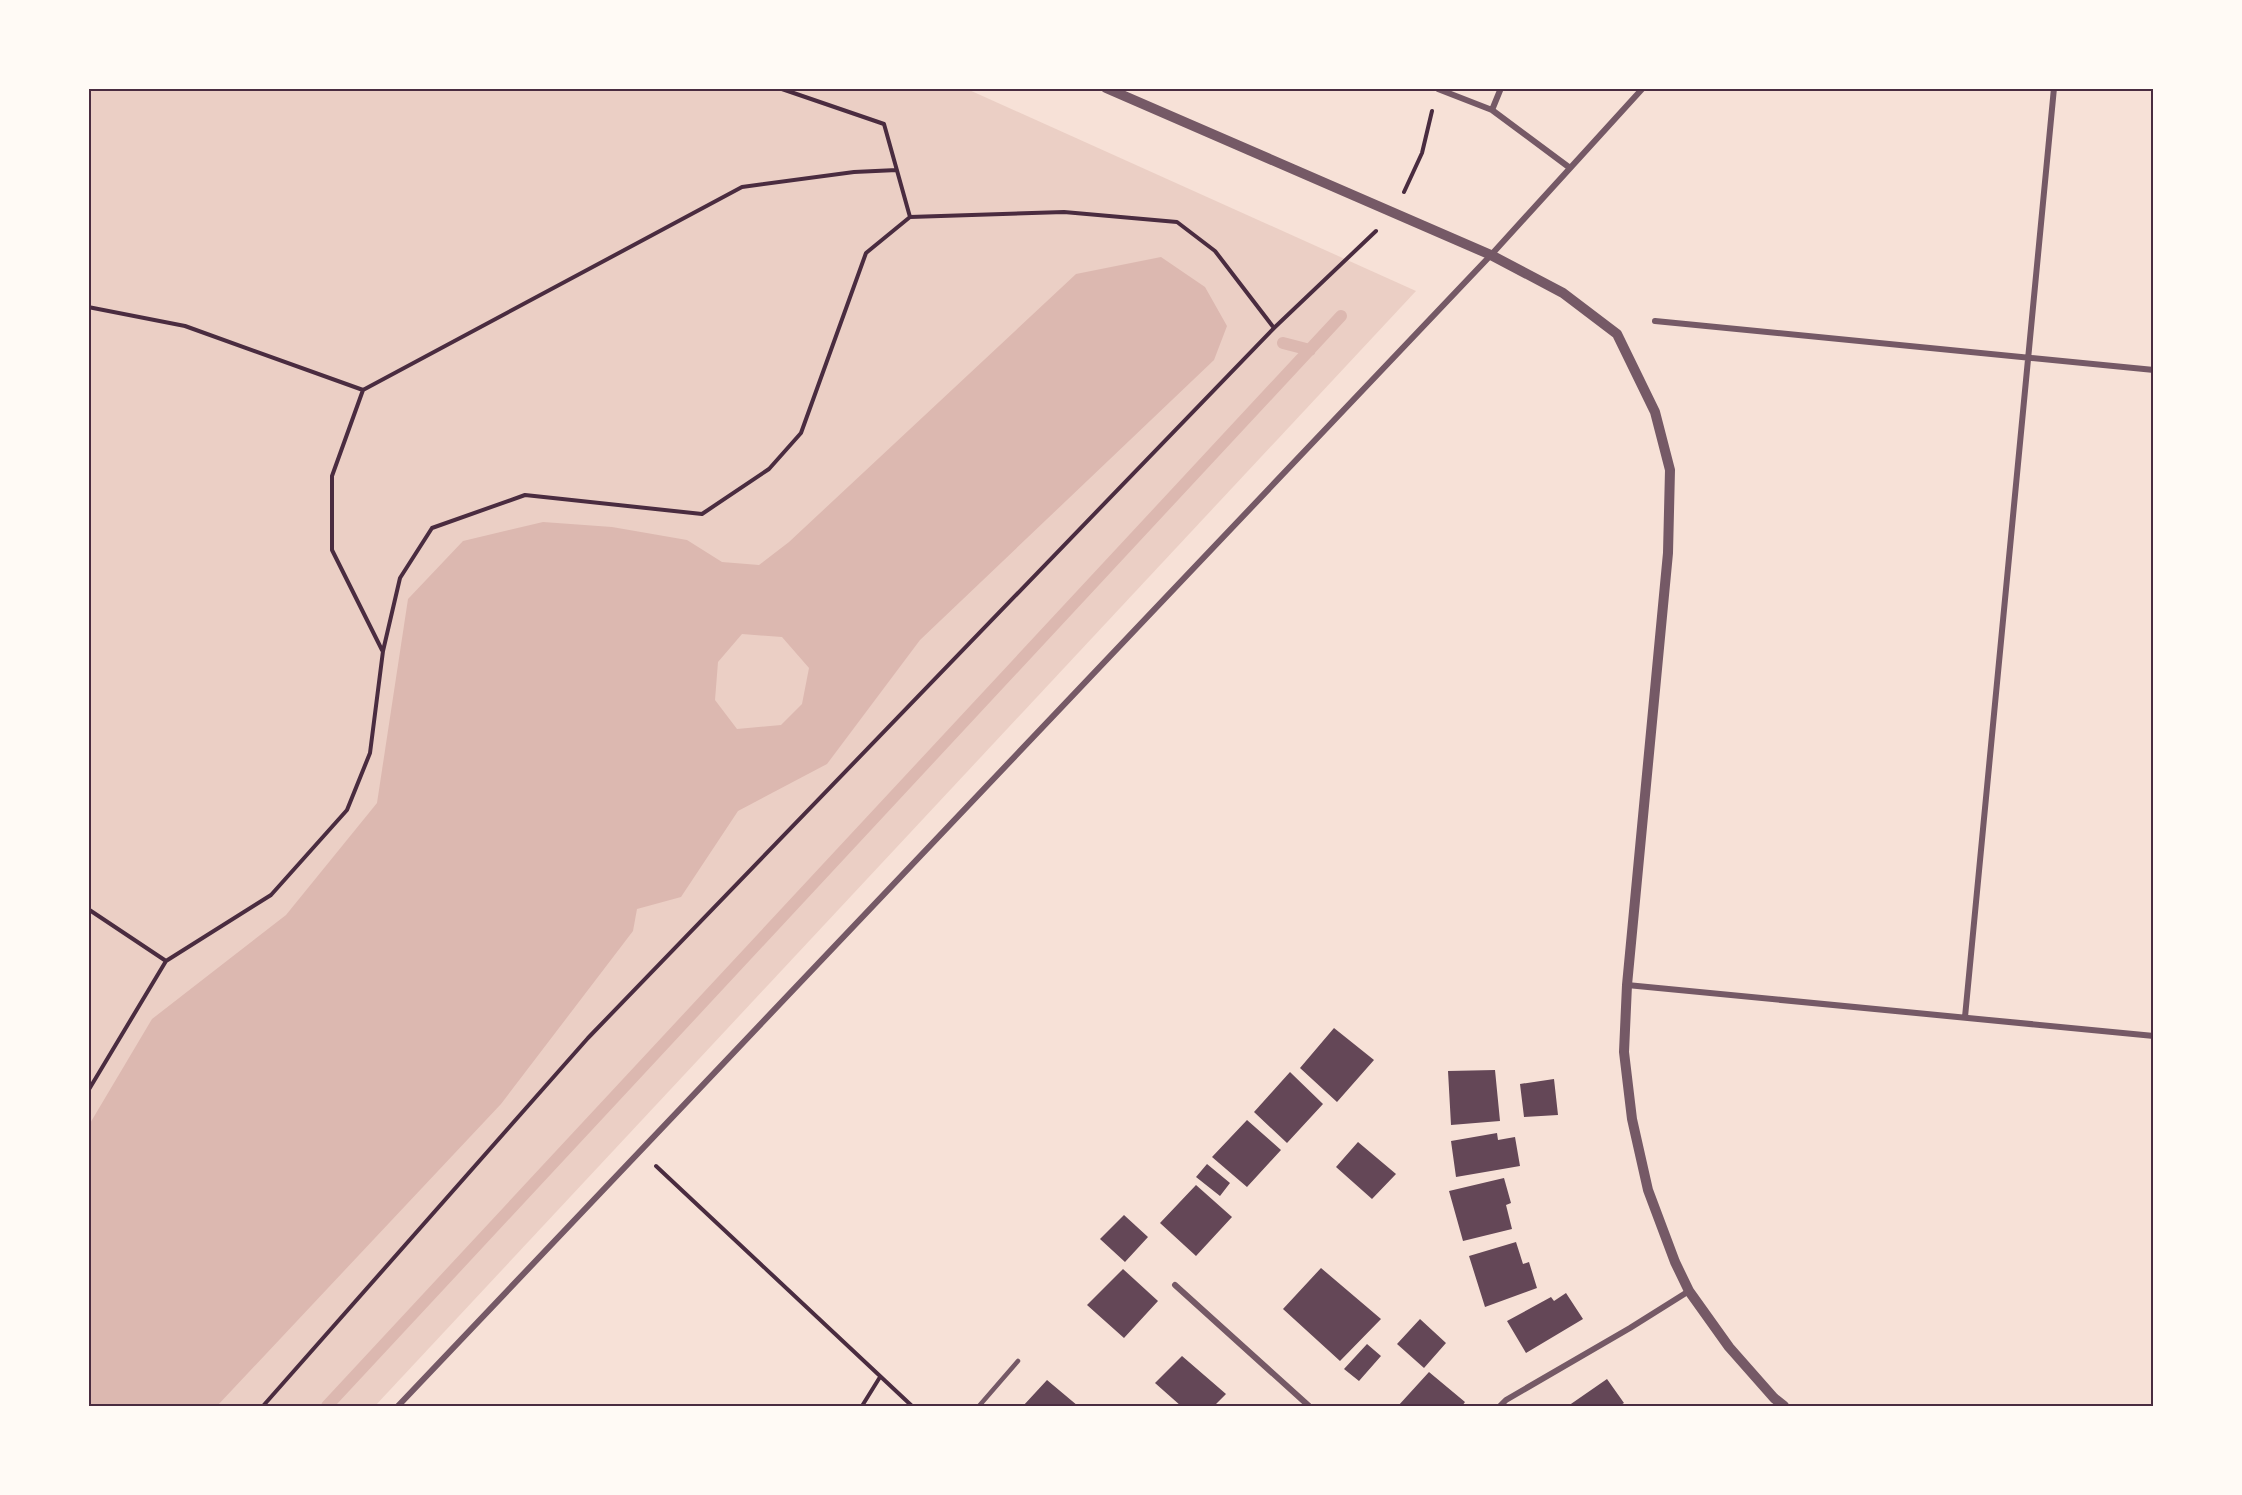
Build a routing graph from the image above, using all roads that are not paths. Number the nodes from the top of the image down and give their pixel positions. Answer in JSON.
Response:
{"nodes":[{"id":1,"x":1106,"y":88,"type":"edge"},
{"id":2,"x":1501,"y":88,"type":"edge"},
{"id":3,"x":1643,"y":88,"type":"edge"},
{"id":4,"x":2054,"y":88,"type":"edge"},
{"id":5,"x":1437,"y":89,"type":"edge"},
{"id":6,"x":1492,"y":110,"type":"junction"},
{"id":7,"x":1570,"y":168,"type":"junction"},
{"id":8,"x":1491,"y":255,"type":"junction"},
{"id":9,"x":1655,"y":321,"type":"dead end"},
{"id":10,"x":2030,"y":359,"type":"junction"},
{"id":11,"x":2154,"y":370,"type":"edge"},
{"id":12,"x":1627,"y":984,"type":"junction"},
{"id":13,"x":1965,"y":1017,"type":"junction"},
{"id":14,"x":2154,"y":1036,"type":"edge"},
{"id":15,"x":1175,"y":1285,"type":"dead end"},
{"id":16,"x":1689,"y":1291,"type":"junction"},
{"id":17,"x":1018,"y":1360,"type":"dead end"},
{"id":18,"x":398,"y":1407,"type":"edge"},
{"id":19,"x":979,"y":1407,"type":"edge"},
{"id":20,"x":1309,"y":1407,"type":"edge"},
{"id":21,"x":1500,"y":1407,"type":"edge"},
{"id":22,"x":1784,"y":1407,"type":"edge"}],
"edges":[{"from":1,"to":8,"type":"street"},
{"from":2,"to":6,"type":"street"},
{"from":3,"to":7,"type":"street"},
{"from":4,"to":10,"type":"street"},
{"from":5,"to":6,"type":"street"},
{"from":6,"to":7,"type":"street"},
{"from":7,"to":8,"type":"street"},
{"from":8,"to":12,"type":"street"},
{"from":8,"to":18,"type":"street"},
{"from":9,"to":10,"type":"street"},
{"from":10,"to":11,"type":"street"},
{"from":10,"to":13,"type":"street"},
{"from":12,"to":13,"type":"street"},
{"from":12,"to":16,"type":"street"},
{"from":13,"to":14,"type":"street"},
{"from":15,"to":20,"type":"street"},
{"from":16,"to":21,"type":"street"},
{"from":16,"to":22,"type":"street"},
{"from":17,"to":19,"type":"lane"}]}
